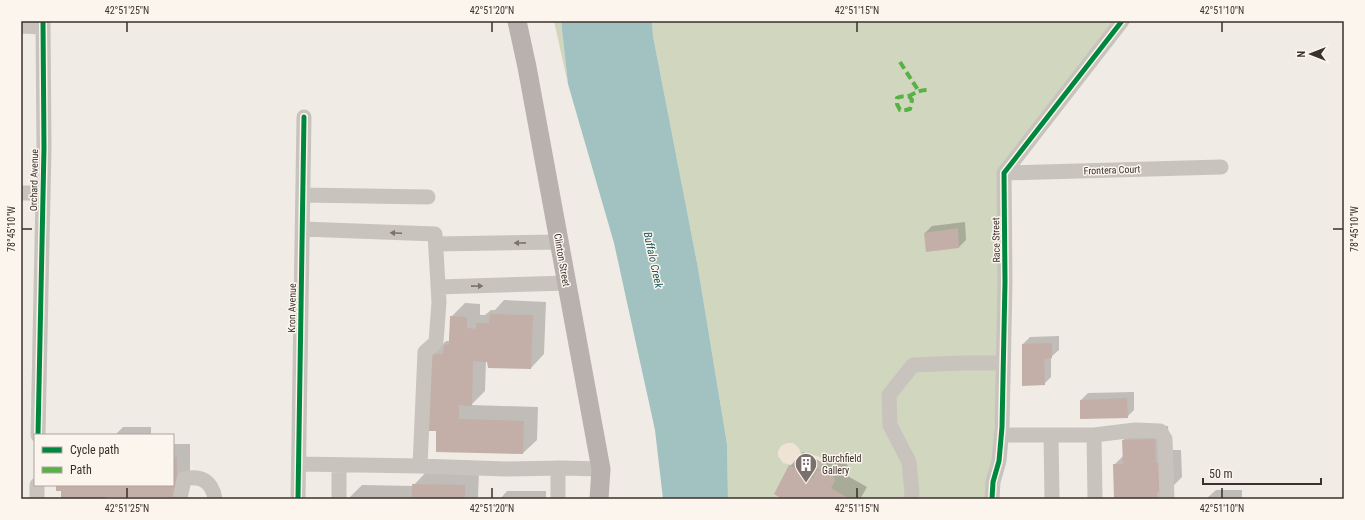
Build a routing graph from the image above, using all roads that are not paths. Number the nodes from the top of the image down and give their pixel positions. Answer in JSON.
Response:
{"nodes":[{"id":1,"x":517,"y":21,"type":"edge"},
{"id":2,"x":1122,"y":21,"type":"edge"},
{"id":3,"x":43,"y":24,"type":"edge"},
{"id":4,"x":21,"y":26,"type":"edge"},
{"id":5,"x":304,"y":117,"type":"dead end"},
{"id":6,"x":1221,"y":167,"type":"dead end"},
{"id":7,"x":1004,"y":173,"type":"junction"},
{"id":8,"x":21,"y":193,"type":"edge"},
{"id":9,"x":43,"y":194,"type":"junction"},
{"id":10,"x":303,"y":195,"type":"junction"},
{"id":11,"x":428,"y":197,"type":"dead end"},
{"id":12,"x":302,"y":229,"type":"junction"},
{"id":13,"x":435,"y":239,"type":"junction"},
{"id":14,"x":559,"y":242,"type":"junction"},
{"id":15,"x":567,"y":283,"type":"junction"},
{"id":16,"x":438,"y":287,"type":"junction"},
{"id":17,"x":1003,"y":363,"type":"junction"},
{"id":18,"x":38,"y":434,"type":"edge"},
{"id":19,"x":1001,"y":435,"type":"junction"},
{"id":20,"x":1051,"y":435,"type":"junction"},
{"id":21,"x":1094,"y":435,"type":"junction"},
{"id":22,"x":299,"y":464,"type":"junction"},
{"id":23,"x":339,"y":465,"type":"junction"},
{"id":24,"x":420,"y":466,"type":"junction"},
{"id":25,"x":558,"y":468,"type":"junction"},
{"id":26,"x":601,"y":469,"type":"junction"},
{"id":27,"x":37,"y":486,"type":"edge"},
{"id":28,"x":37,"y":499,"type":"edge"},
{"id":29,"x":180,"y":499,"type":"edge"},
{"id":30,"x":215,"y":499,"type":"edge"},
{"id":31,"x":298,"y":499,"type":"edge"},
{"id":32,"x":339,"y":499,"type":"edge"},
{"id":33,"x":558,"y":499,"type":"edge"},
{"id":34,"x":599,"y":499,"type":"edge"},
{"id":35,"x":911,"y":499,"type":"edge"},
{"id":36,"x":992,"y":499,"type":"edge"},
{"id":37,"x":1052,"y":499,"type":"edge"},
{"id":38,"x":1095,"y":499,"type":"edge"},
{"id":39,"x":1167,"y":499,"type":"edge"}],
"edges":[{"from":1,"to":14,"type":"main road","name":"Clinton Street"},
{"from":2,"to":7,"type":"street"},
{"from":3,"to":4,"type":"street"},
{"from":3,"to":9,"type":"street","name":"Orchard Avenue"},
{"from":5,"to":10,"type":"street","name":"Kron Avenue"},
{"from":6,"to":7,"type":"street","name":"Frontera Court"},
{"from":7,"to":17,"type":"street","name":"Race Street"},
{"from":8,"to":9,"type":"street"},
{"from":9,"to":18,"type":"street","name":"Orchard Avenue"},
{"from":10,"to":11,"type":"street"},
{"from":10,"to":12,"type":"street","name":"Kron Avenue"},
{"from":13,"to":12,"type":"street","one_way":true},
{"from":12,"to":22,"type":"street","name":"Kron Avenue"},
{"from":14,"to":13,"type":"street","one_way":true},
{"from":13,"to":16,"type":"street"},
{"from":14,"to":15,"type":"main road","name":"Clinton Street"},
{"from":16,"to":15,"type":"street","one_way":true},
{"from":15,"to":26,"type":"main road","name":"Clinton Street"},
{"from":16,"to":24,"type":"street"},
{"from":17,"to":19,"type":"street","name":"Race Street"},
{"from":17,"to":35,"type":"street"},
{"from":19,"to":20,"type":"street"},
{"from":19,"to":36,"type":"street","name":"Race Street"},
{"from":20,"to":21,"type":"street"},
{"from":20,"to":37,"type":"street"},
{"from":21,"to":38,"type":"street"},
{"from":21,"to":39,"type":"street"},
{"from":22,"to":23,"type":"street"},
{"from":22,"to":31,"type":"street","name":"Kron Avenue"},
{"from":23,"to":24,"type":"street"},
{"from":23,"to":32,"type":"street"},
{"from":24,"to":25,"type":"street"},
{"from":25,"to":26,"type":"street"},
{"from":25,"to":33,"type":"street"},
{"from":26,"to":34,"type":"main road","name":"Clinton Street"},
{"from":27,"to":28,"type":"street"},
{"from":29,"to":30,"type":"street"}]}
